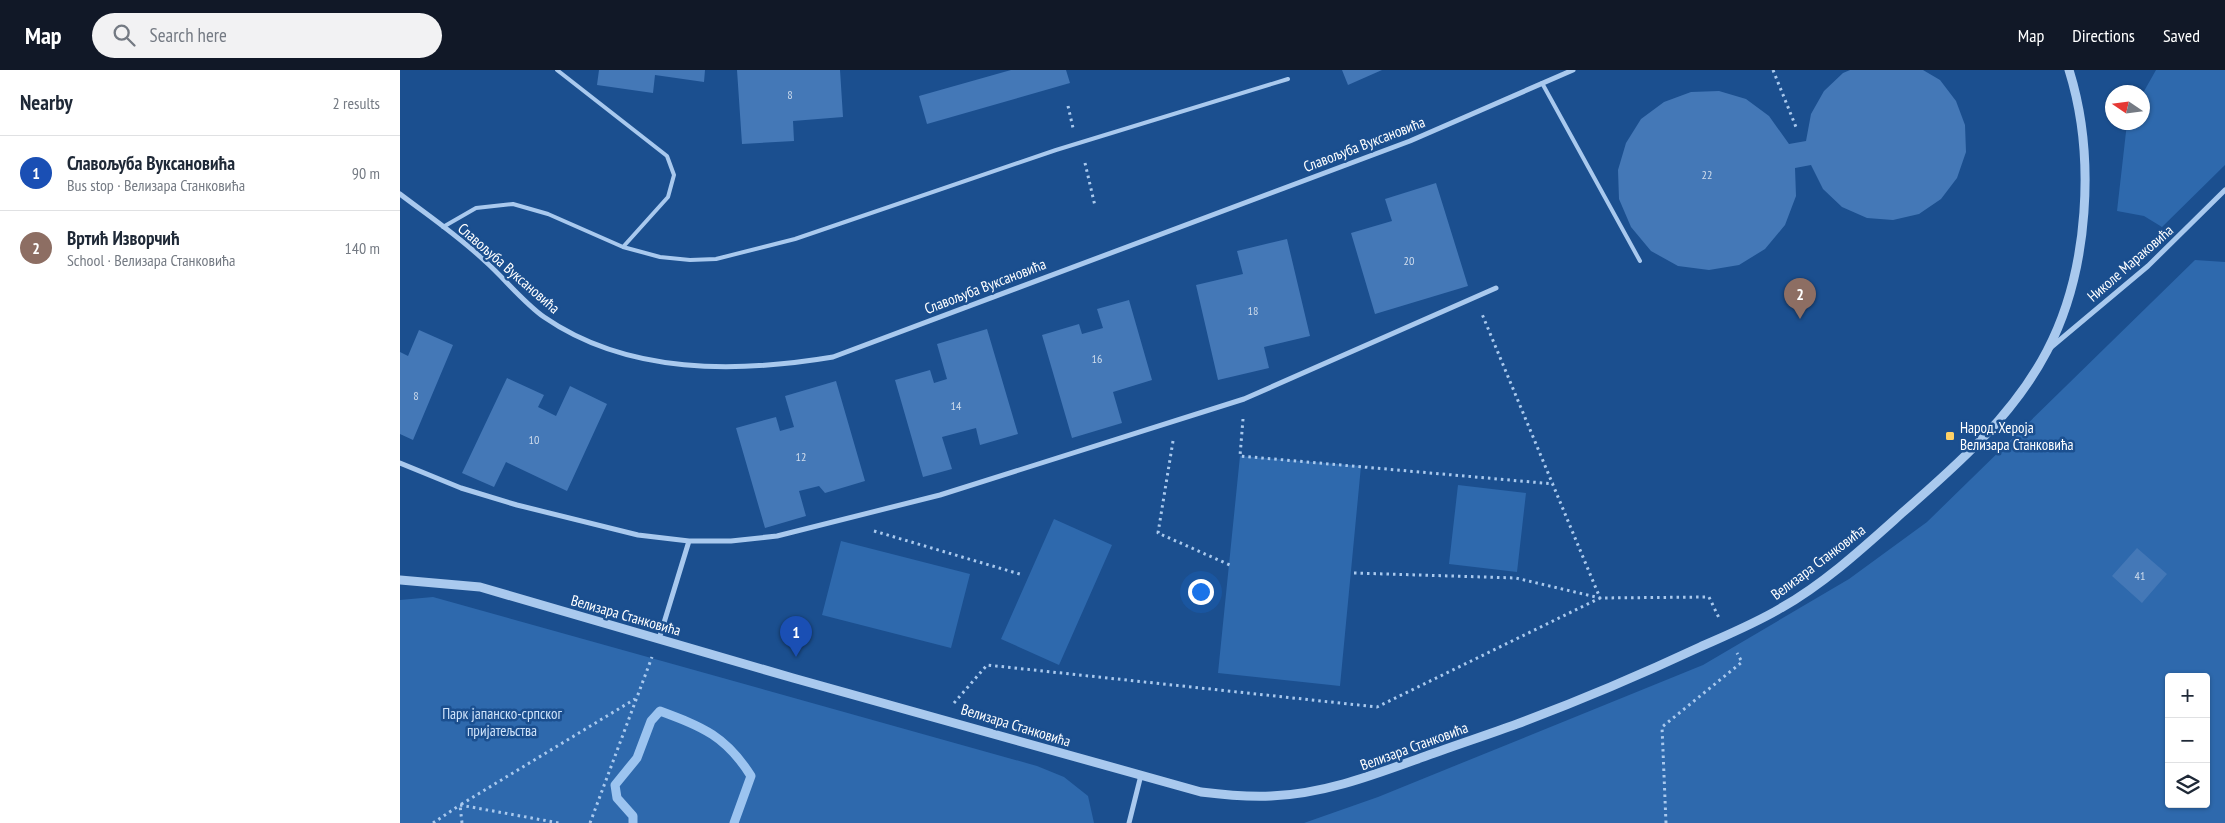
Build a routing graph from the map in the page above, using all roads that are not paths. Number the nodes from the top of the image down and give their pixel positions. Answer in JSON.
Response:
{"nodes":[{"id":1,"x":557,"y":70,"type":"edge"},
{"id":2,"x":1573,"y":70,"type":"edge"},
{"id":3,"x":2069,"y":70,"type":"edge"},
{"id":4,"x":1288,"y":79,"type":"dead end"},
{"id":5,"x":1542,"y":83,"type":"junction"},
{"id":6,"x":2225,"y":190,"type":"edge"},
{"id":7,"x":400,"y":194,"type":"edge"},
{"id":8,"x":443,"y":227,"type":"junction"},
{"id":9,"x":623,"y":248,"type":"junction"},
{"id":10,"x":1640,"y":260,"type":"dead end"},
{"id":11,"x":1496,"y":288,"type":"dead end"},
{"id":12,"x":2047,"y":351,"type":"junction"},
{"id":13,"x":400,"y":463,"type":"edge"},
{"id":14,"x":689,"y":541,"type":"junction"},
{"id":15,"x":400,"y":580,"type":"edge"},
{"id":16,"x":659,"y":639,"type":"junction"},
{"id":17,"x":1141,"y":775,"type":"junction"},
{"id":18,"x":1129,"y":823,"type":"edge"}],
"edges":[{"from":1,"to":9,"type":"lane"},
{"from":2,"to":5,"type":"street","name":"Славољуба Вуксановића"},
{"from":3,"to":12,"type":"street","name":"Велизара Станковића"},
{"from":4,"to":9,"type":"lane"},
{"from":5,"to":8,"type":"street","name":"Славољуба Вуксановића"},
{"from":5,"to":10,"type":"lane"},
{"from":6,"to":12,"type":"street","name":"Николе Мараковића"},
{"from":7,"to":8,"type":"street","name":"Славољуба Вуксановића"},
{"from":8,"to":9,"type":"lane"},
{"from":11,"to":14,"type":"street"},
{"from":12,"to":17,"type":"street","name":"Велизара Станковића"},
{"from":13,"to":14,"type":"street"},
{"from":14,"to":16,"type":"street"},
{"from":15,"to":16,"type":"street","name":"Велизара Станковића"},
{"from":16,"to":17,"type":"street","name":"Велизара Станковића"},
{"from":17,"to":18,"type":"street"}]}
